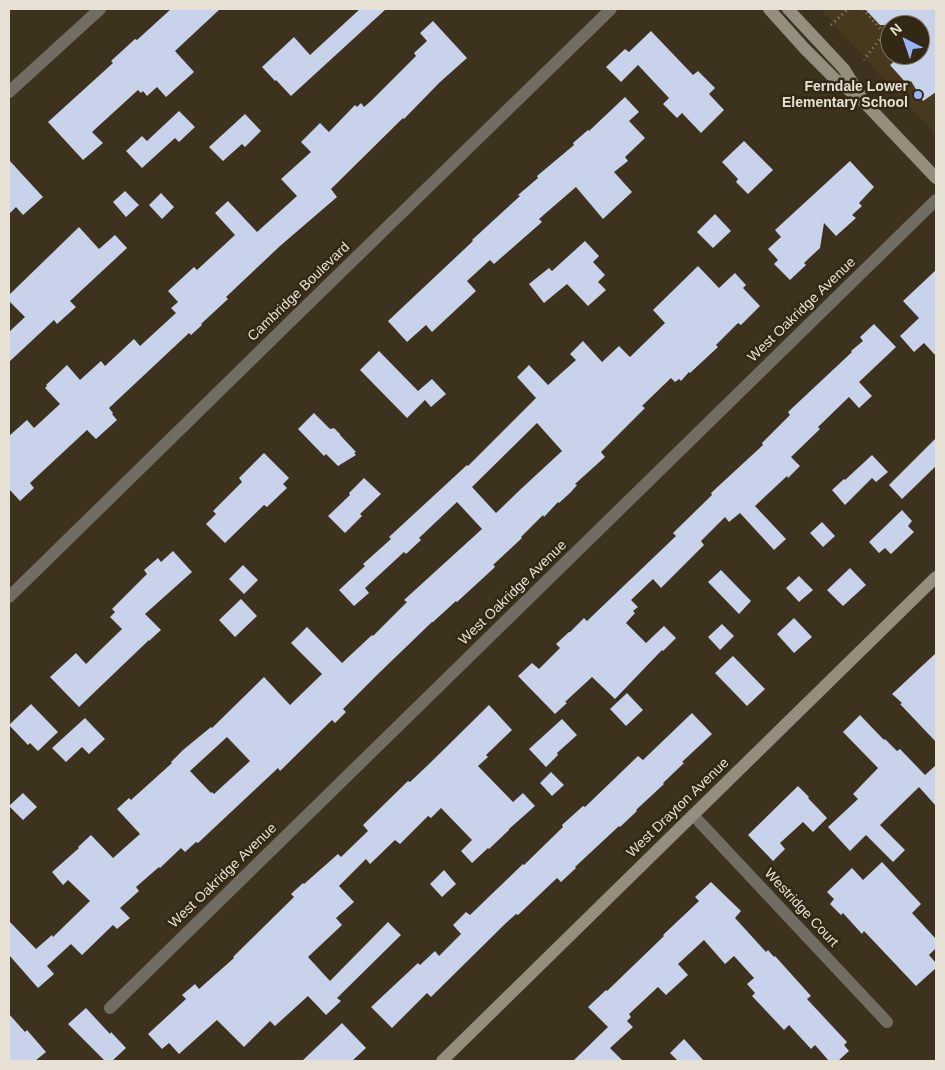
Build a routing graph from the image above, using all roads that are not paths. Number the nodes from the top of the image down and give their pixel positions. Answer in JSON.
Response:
{"nodes":[{"id":1,"x":100,"y":9,"type":"edge"},
{"id":2,"x":611,"y":9,"type":"edge"},
{"id":3,"x":769,"y":9,"type":"edge"},
{"id":4,"x":788,"y":9,"type":"edge"},
{"id":5,"x":9,"y":92,"type":"edge"},
{"id":6,"x":864,"y":102,"type":"junction"},
{"id":7,"x":936,"y":178,"type":"edge"},
{"id":8,"x":936,"y":200,"type":"edge"},
{"id":9,"x":936,"y":577,"type":"edge"},
{"id":10,"x":9,"y":597,"type":"edge"},
{"id":11,"x":693,"y":815,"type":"junction"},
{"id":12,"x":110,"y":1008,"type":"dead end"},
{"id":13,"x":887,"y":1022,"type":"dead end"},
{"id":14,"x":442,"y":1061,"type":"edge"}],
"edges":[{"from":1,"to":5,"type":"street"},
{"from":2,"to":10,"type":"street","name":"Cambridge Boulevard"},
{"from":3,"to":6,"type":"street"},
{"from":4,"to":6,"type":"street"},
{"from":6,"to":7,"type":"street"},
{"from":8,"to":12,"type":"street","name":"West Oakridge Avenue"},
{"from":9,"to":11,"type":"street","name":"West Drayton Avenue"},
{"from":11,"to":13,"type":"street","name":"Westridge Court"},
{"from":11,"to":14,"type":"street","name":"West Drayton Avenue"}]}
